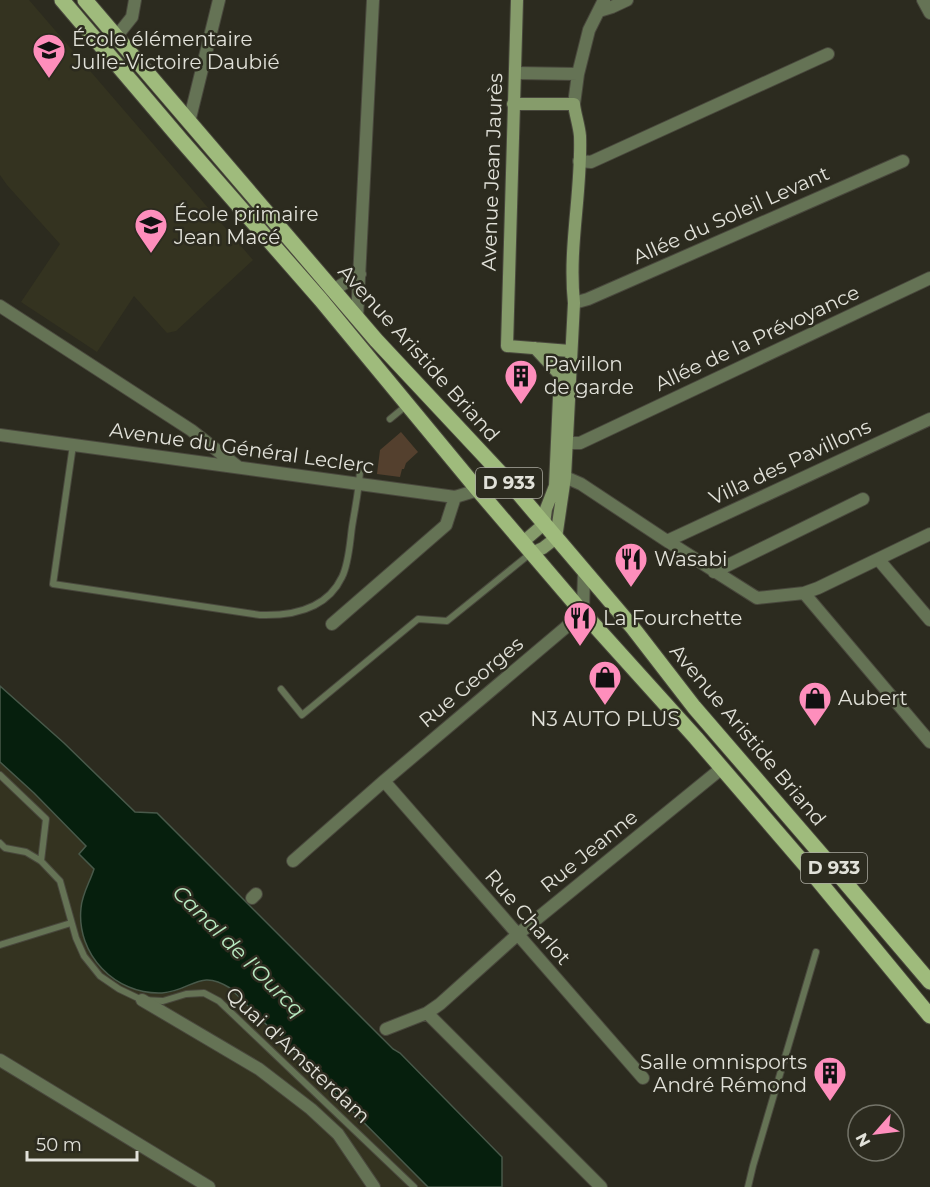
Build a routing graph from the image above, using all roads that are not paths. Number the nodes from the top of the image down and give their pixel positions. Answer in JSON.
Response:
{"nodes":[{"id":1,"x":62,"y":0,"type":"edge"},
{"id":2,"x":85,"y":0,"type":"edge"},
{"id":3,"x":135,"y":0,"type":"edge"},
{"id":4,"x":219,"y":0,"type":"edge"},
{"id":5,"x":373,"y":0,"type":"edge"},
{"id":6,"x":517,"y":0,"type":"edge"},
{"id":7,"x":627,"y":0,"type":"edge"},
{"id":8,"x":922,"y":0,"type":"edge"},
{"id":9,"x":602,"y":5,"type":"edge"},
{"id":10,"x":930,"y":13,"type":"edge"},
{"id":11,"x":116,"y":37,"type":"junction"},
{"id":12,"x":828,"y":54,"type":"dead end"},
{"id":13,"x":514,"y":73,"type":"junction"},
{"id":14,"x":578,"y":74,"type":"junction"},
{"id":15,"x":513,"y":104,"type":"junction"},
{"id":16,"x":574,"y":104,"type":"junction"},
{"id":17,"x":189,"y":122,"type":"junction"},
{"id":18,"x":579,"y":161,"type":"junction"},
{"id":19,"x":903,"y":161,"type":"dead end"},
{"id":20,"x":360,"y":274,"type":"junction"},
{"id":21,"x":930,"y":278,"type":"edge"},
{"id":22,"x":333,"y":290,"type":"junction"},
{"id":23,"x":574,"y":303,"type":"junction"},
{"id":24,"x":0,"y":306,"type":"edge"},
{"id":25,"x":357,"y":318,"type":"junction"},
{"id":26,"x":535,"y":348,"type":"junction"},
{"id":27,"x":570,"y":351,"type":"junction"},
{"id":28,"x":407,"y":405,"type":"junction"},
{"id":29,"x":390,"y":419,"type":"dead end"},
{"id":30,"x":930,"y":419,"type":"edge"},
{"id":31,"x":0,"y":435,"type":"edge"},
{"id":32,"x":567,"y":443,"type":"junction"},
{"id":33,"x":73,"y":445,"type":"junction"},
{"id":34,"x":238,"y":467,"type":"junction"},
{"id":35,"x":560,"y":473,"type":"junction"},
{"id":36,"x":360,"y":478,"type":"junction"},
{"id":37,"x":508,"y":481,"type":"junction"},
{"id":38,"x":478,"y":490,"type":"junction"},
{"id":39,"x":455,"y":497,"type":"junction"},
{"id":40,"x":863,"y":499,"type":"dead end"},
{"id":41,"x":544,"y":524,"type":"junction"},
{"id":42,"x":930,"y":534,"type":"edge"},
{"id":43,"x":556,"y":538,"type":"junction"},
{"id":44,"x":667,"y":541,"type":"junction"},
{"id":45,"x":527,"y":547,"type":"junction"},
{"id":46,"x":878,"y":559,"type":"junction"},
{"id":47,"x":584,"y":571,"type":"junction"},
{"id":48,"x":714,"y":572,"type":"junction"},
{"id":49,"x":804,"y":593,"type":"junction"},
{"id":50,"x":583,"y":612,"type":"junction"},
{"id":51,"x":930,"y":620,"type":"edge"},
{"id":52,"x":332,"y":624,"type":"dead end"},
{"id":53,"x":281,"y":689,"type":"dead end"},
{"id":54,"x":930,"y":742,"type":"edge"},
{"id":55,"x":722,"y":768,"type":"junction"},
{"id":56,"x":0,"y":775,"type":"edge"},
{"id":57,"x":384,"y":781,"type":"junction"},
{"id":58,"x":0,"y":843,"type":"edge"},
{"id":59,"x":41,"y":861,"type":"junction"},
{"id":60,"x":293,"y":861,"type":"dead end"},
{"id":61,"x":71,"y":923,"type":"junction"},
{"id":62,"x":517,"y":935,"type":"junction"},
{"id":63,"x":0,"y":945,"type":"edge"},
{"id":64,"x":816,"y":952,"type":"dead end"},
{"id":65,"x":930,"y":982,"type":"edge"},
{"id":66,"x":142,"y":1000,"type":"junction"},
{"id":67,"x":427,"y":1013,"type":"junction"},
{"id":68,"x":930,"y":1016,"type":"edge"},
{"id":69,"x":386,"y":1029,"type":"dead end"},
{"id":70,"x":0,"y":1060,"type":"edge"},
{"id":71,"x":643,"y":1078,"type":"dead end"},
{"id":72,"x":209,"y":1187,"type":"edge"},
{"id":73,"x":374,"y":1187,"type":"edge"},
{"id":74,"x":414,"y":1187,"type":"edge"},
{"id":75,"x":601,"y":1187,"type":"edge"},
{"id":76,"x":748,"y":1187,"type":"edge"}],
"edges":[{"from":1,"to":28,"type":"main road","name":"Avenue Aristide Briand","number":"D 933"},
{"from":2,"to":11,"type":"main road","name":"Avenue Aristide Briand","number":"D 933"},
{"from":3,"to":11,"type":"street"},
{"from":4,"to":17,"type":"street"},
{"from":5,"to":20,"type":"street"},
{"from":6,"to":13,"type":"main road","name":"Avenue Jean Jaurès"},
{"from":7,"to":9,"type":"street"},
{"from":8,"to":10,"type":"street"},
{"from":9,"to":14,"type":"street"},
{"from":11,"to":17,"type":"main road","name":"Avenue Aristide Briand","number":"D 933"},
{"from":12,"to":18,"type":"street"},
{"from":13,"to":14,"type":"street"},
{"from":13,"to":15,"type":"main road","name":"Avenue Jean Jaurès"},
{"from":14,"to":16,"type":"street"},
{"from":15,"to":16,"type":"main road"},
{"from":15,"to":26,"type":"main road","name":"Avenue Jean Jaurès"},
{"from":16,"to":18,"type":"main road"},
{"from":17,"to":22,"type":"main road","name":"Avenue Aristide Briand","number":"D 933"},
{"from":18,"to":23,"type":"main road"},
{"from":19,"to":23,"type":"street","name":"Allée du Soleil Levant"},
{"from":20,"to":22,"type":"street"},
{"from":20,"to":25,"type":"street"},
{"from":21,"to":32,"type":"street","name":"Allée de la Prévoyance"},
{"from":22,"to":25,"type":"main road","name":"Avenue Aristide Briand","number":"D 933"},
{"from":23,"to":27,"type":"main road"},
{"from":24,"to":34,"type":"street"},
{"from":25,"to":37,"type":"main road","name":"Avenue Aristide Briand","number":"D 933"},
{"from":26,"to":27,"type":"main road"},
{"from":26,"to":35,"type":"main road"},
{"from":27,"to":32,"type":"main road"},
{"from":28,"to":29,"type":"lane"},
{"from":28,"to":38,"type":"main road","name":"Avenue Aristide Briand","number":"D 933"},
{"from":30,"to":44,"type":"street","name":"Villa des Pavillons"},
{"from":31,"to":33,"type":"street","name":"Avenue du Général Leclerc"},
{"from":32,"to":35,"type":"main road"},
{"from":33,"to":34,"type":"street","name":"Avenue du Général Leclerc"},
{"from":33,"to":36,"type":"lane"},
{"from":34,"to":36,"type":"street","name":"Avenue du Général Leclerc"},
{"from":35,"to":41,"type":"main road"},
{"from":35,"to":43,"type":"main road"},
{"from":35,"to":44,"type":"street"},
{"from":36,"to":39,"type":"street","name":"Avenue du Général Leclerc"},
{"from":37,"to":38,"type":"main road"},
{"from":37,"to":41,"type":"main road","name":"Avenue Aristide Briand","number":"D 933"},
{"from":38,"to":39,"type":"street","name":"Avenue du Général Leclerc"},
{"from":38,"to":45,"type":"main road","name":"Avenue Aristide Briand","number":"D 933"},
{"from":39,"to":52,"type":"street"},
{"from":40,"to":48,"type":"street"},
{"from":41,"to":43,"type":"main road","name":"Avenue Aristide Briand","number":"D 933"},
{"from":41,"to":45,"type":"main road"},
{"from":42,"to":46,"type":"street"},
{"from":43,"to":45,"type":"main road"},
{"from":43,"to":47,"type":"main road","name":"Avenue Aristide Briand","number":"D 933"},
{"from":44,"to":48,"type":"street"},
{"from":45,"to":50,"type":"main road","name":"Avenue Aristide Briand","number":"D 933"},
{"from":45,"to":53,"type":"lane"},
{"from":46,"to":49,"type":"street"},
{"from":46,"to":51,"type":"street"},
{"from":47,"to":50,"type":"street"},
{"from":47,"to":65,"type":"main road","name":"Avenue Aristide Briand","number":"D 933"},
{"from":48,"to":49,"type":"street"},
{"from":49,"to":54,"type":"street"},
{"from":50,"to":55,"type":"main road","name":"Avenue Aristide Briand","number":"D 933"},
{"from":50,"to":57,"type":"street","name":"Rue Georges"},
{"from":55,"to":62,"type":"street","name":"Rue Jeanne"},
{"from":55,"to":68,"type":"main road","name":"Avenue Aristide Briand","number":"D 933"},
{"from":56,"to":59,"type":"lane"},
{"from":57,"to":60,"type":"street","name":"Rue Georges"},
{"from":57,"to":62,"type":"street","name":"Rue Charlot"},
{"from":58,"to":59,"type":"lane"},
{"from":59,"to":61,"type":"lane"},
{"from":61,"to":63,"type":"lane"},
{"from":61,"to":66,"type":"lane"},
{"from":62,"to":67,"type":"street","name":"Rue Jeanne"},
{"from":62,"to":71,"type":"street","name":"Rue Charlot"},
{"from":64,"to":76,"type":"lane"},
{"from":66,"to":73,"type":"street"},
{"from":66,"to":74,"type":"lane","name":"Quai d'Amsterdam"},
{"from":67,"to":69,"type":"street","name":"Rue Jeanne"},
{"from":67,"to":75,"type":"street"},
{"from":70,"to":72,"type":"street"}]}
